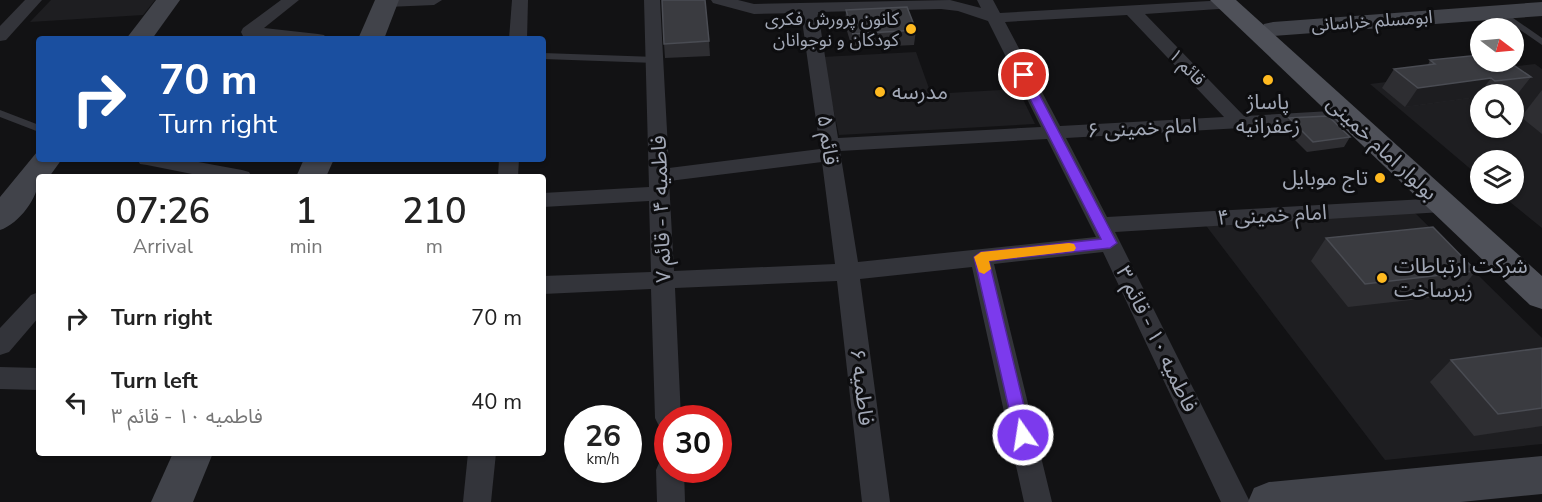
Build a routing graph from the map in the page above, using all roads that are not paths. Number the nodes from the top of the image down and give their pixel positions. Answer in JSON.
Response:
{"nodes":[{"id":1,"x":34,"y":0,"type":"edge"},
{"id":2,"x":168,"y":0,"type":"edge"},
{"id":3,"x":291,"y":0,"type":"edge"},
{"id":4,"x":434,"y":0,"type":"edge"},
{"id":5,"x":520,"y":0,"type":"edge"},
{"id":6,"x":652,"y":0,"type":"edge"},
{"id":7,"x":719,"y":0,"type":"edge"},
{"id":8,"x":1060,"y":0,"type":"edge"},
{"id":9,"x":387,"y":1,"type":"edge"},
{"id":10,"x":906,"y":2,"type":"edge"},
{"id":11,"x":1230,"y":2,"type":"edge"},
{"id":12,"x":753,"y":5,"type":"edge"},
{"id":13,"x":822,"y":5,"type":"edge"},
{"id":14,"x":1140,"y":7,"type":"edge"},
{"id":15,"x":989,"y":9,"type":"edge"},
{"id":16,"x":1542,"y":9,"type":"edge"},
{"id":17,"x":1500,"y":12,"type":"junction"},
{"id":18,"x":1070,"y":15,"type":"junction"},
{"id":19,"x":1274,"y":29,"type":"junction"},
{"id":20,"x":0,"y":36,"type":"edge"},
{"id":21,"x":141,"y":36,"type":"edge"},
{"id":22,"x":288,"y":36,"type":"edge"},
{"id":23,"x":372,"y":36,"type":"edge"},
{"id":24,"x":518,"y":36,"type":"edge"},
{"id":25,"x":1542,"y":42,"type":"edge"},
{"id":26,"x":546,"y":56,"type":"edge"},
{"id":27,"x":656,"y":60,"type":"junction"},
{"id":28,"x":0,"y":113,"type":"edge"},
{"id":29,"x":1348,"y":116,"type":"junction"},
{"id":30,"x":1240,"y":123,"type":"junction"},
{"id":31,"x":36,"y":128,"type":"edge"},
{"id":32,"x":1053,"y":133,"type":"junction"},
{"id":33,"x":830,"y":150,"type":"junction"},
{"id":34,"x":45,"y":162,"type":"edge"},
{"id":35,"x":156,"y":164,"type":"edge"},
{"id":36,"x":222,"y":174,"type":"edge"},
{"id":37,"x":659,"y":185,"type":"junction"},
{"id":38,"x":546,"y":200,"type":"edge"},
{"id":39,"x":1443,"y":205,"type":"junction"},
{"id":40,"x":0,"y":219,"type":"edge"},
{"id":41,"x":1105,"y":234,"type":"junction"},
{"id":42,"x":981,"y":257,"type":"junction"},
{"id":43,"x":1542,"y":269,"type":"edge"},
{"id":44,"x":848,"y":272,"type":"junction"},
{"id":45,"x":664,"y":280,"type":"junction"},
{"id":46,"x":546,"y":285,"type":"edge"},
{"id":47,"x":1542,"y":296,"type":"edge"},
{"id":48,"x":36,"y":304,"type":"edge"},
{"id":49,"x":0,"y":345,"type":"edge"},
{"id":50,"x":0,"y":378,"type":"edge"},
{"id":51,"x":36,"y":379,"type":"edge"},
{"id":52,"x":668,"y":405,"type":"edge"},
{"id":53,"x":192,"y":456,"type":"edge"},
{"id":54,"x":482,"y":456,"type":"edge"},
{"id":55,"x":1542,"y":475,"type":"edge"},
{"id":56,"x":670,"y":483,"type":"edge"},
{"id":57,"x":1494,"y":491,"type":"edge"},
{"id":58,"x":172,"y":502,"type":"edge"},
{"id":59,"x":477,"y":502,"type":"edge"},
{"id":60,"x":671,"y":502,"type":"edge"},
{"id":61,"x":876,"y":502,"type":"edge"},
{"id":62,"x":1038,"y":502,"type":"edge"},
{"id":63,"x":1236,"y":502,"type":"edge"},
{"id":64,"x":1269,"y":502,"type":"edge"}],
"edges":[{"from":1,"to":20,"type":"street"},
{"from":2,"to":21,"type":"street"},
{"from":3,"to":22,"type":"street"},
{"from":4,"to":9,"type":"street"},
{"from":5,"to":24,"type":"street"},
{"from":6,"to":27,"type":"street","name":"فاطمیه ۴ - قائم ۷"},
{"from":7,"to":12,"type":"street"},
{"from":8,"to":18,"type":"street"},
{"from":9,"to":23,"type":"street"},
{"from":10,"to":13,"type":"street"},
{"from":10,"to":15,"type":"street"},
{"from":11,"to":14,"type":"street"},
{"from":11,"to":19,"type":"main road","name":"بولوار امام خمینی"},
{"from":11,"to":29,"type":"main road","name":"بولوار امام خمینی"},
{"from":12,"to":13,"type":"street"},
{"from":13,"to":33,"type":"street","name":"قائم ۵"},
{"from":14,"to":18,"type":"street"},
{"from":14,"to":30,"type":"street","name":"قائم ۱"},
{"from":15,"to":18,"type":"street"},
{"from":15,"to":32,"type":"street","name":"فاطمیه ۱۰ - قائم ۳"},
{"from":16,"to":17,"type":"street","name":"ابومسلم خراسانی"},
{"from":17,"to":19,"type":"street","name":"ابومسلم خراسانی"},
{"from":17,"to":25,"type":"lane"},
{"from":19,"to":43,"type":"main road","name":"بولوار امام خمینی"},
{"from":26,"to":27,"type":"lane"},
{"from":27,"to":37,"type":"street","name":"فاطمیه ۴ - قائم ۷"},
{"from":28,"to":31,"type":"lane"},
{"from":29,"to":30,"type":"street","name":"امام خمینی ۶"},
{"from":29,"to":39,"type":"main road","name":"بولوار امام خمینی"},
{"from":30,"to":32,"type":"street","name":"امام خمینی ۶"},
{"from":32,"to":33,"type":"street","name":"امام خمینی ۶"},
{"from":32,"to":41,"type":"street","name":"فاطمیه ۱۰ - قائم ۳"},
{"from":33,"to":37,"type":"street","name":"امام خمینی ۶"},
{"from":33,"to":44,"type":"street","name":"قائم ۵"},
{"from":34,"to":40,"type":"street"},
{"from":35,"to":36,"type":"street"},
{"from":37,"to":38,"type":"street","name":"امام خمینی ۶"},
{"from":37,"to":45,"type":"street","name":"فاطمیه ۴ - قائم ۷"},
{"from":39,"to":41,"type":"street","name":"امام خمینی ۴"},
{"from":39,"to":47,"type":"main road","name":"بولوار امام خمینی"},
{"from":41,"to":42,"type":"street","name":"امام خمینی ۴"},
{"from":41,"to":63,"type":"street","name":"فاطمیه ۱۰ - قائم ۳"},
{"from":42,"to":44,"type":"street","name":"امام خمینی ۴"},
{"from":42,"to":62,"type":"street"},
{"from":44,"to":45,"type":"street","name":"امام خمینی ۴"},
{"from":44,"to":61,"type":"street","name":"فاطمیه ۶"},
{"from":45,"to":46,"type":"street","name":"امام خمینی ۴"},
{"from":45,"to":52,"type":"street","name":"فاطمیه ۴ - قائم ۷"},
{"from":48,"to":49,"type":"street"},
{"from":50,"to":51,"type":"street"},
{"from":53,"to":58,"type":"street"},
{"from":54,"to":59,"type":"street"},
{"from":55,"to":57,"type":"street"},
{"from":56,"to":60,"type":"street"},
{"from":57,"to":64,"type":"street"}]}
